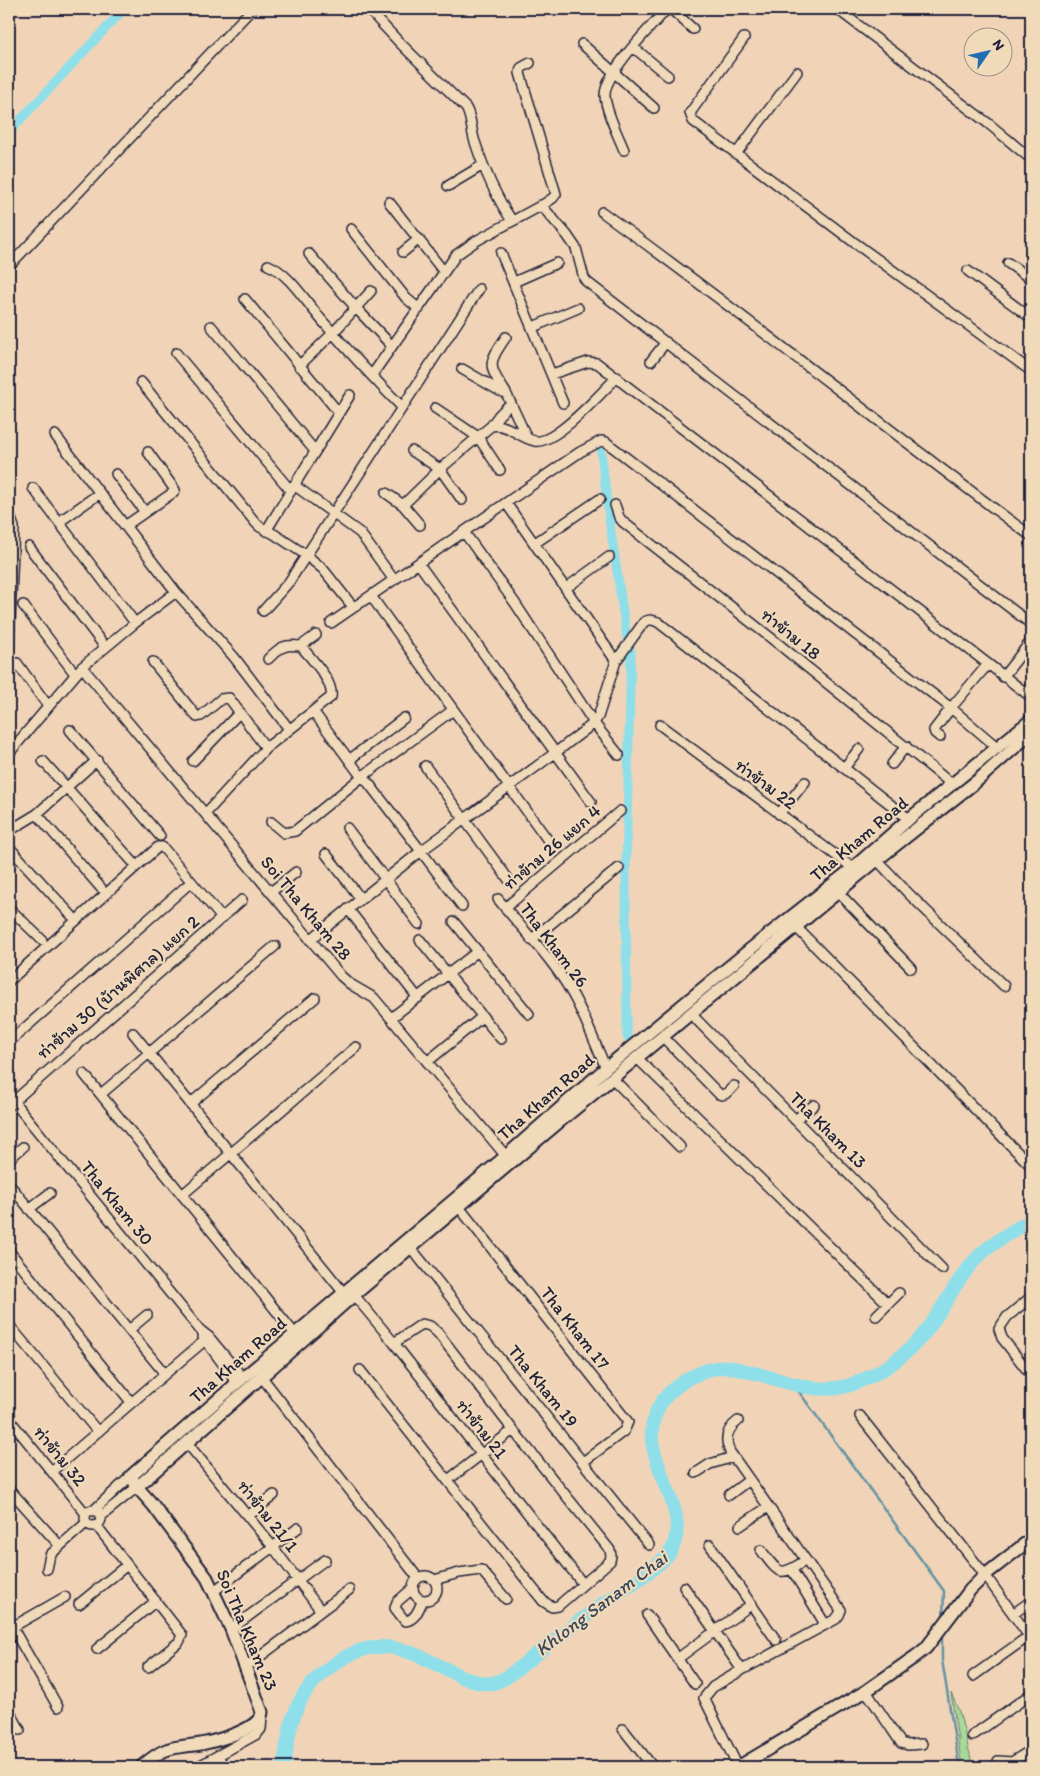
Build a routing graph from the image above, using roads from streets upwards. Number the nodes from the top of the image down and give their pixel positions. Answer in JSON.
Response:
{"nodes":[{"id":1,"x":250,"y":9,"type":"edge"},
{"id":2,"x":368,"y":9,"type":"edge"},
{"id":3,"x":667,"y":9,"type":"edge"},
{"id":4,"x":671,"y":9,"type":"edge"},
{"id":5,"x":838,"y":9,"type":"edge"},
{"id":6,"x":693,"y":29,"type":"dead end"},
{"id":7,"x":744,"y":38,"type":"dead end"},
{"id":8,"x":582,"y":44,"type":"dead end"},
{"id":9,"x":633,"y":47,"type":"junction"},
{"id":10,"x":530,"y":63,"type":"dead end"},
{"id":11,"x":613,"y":71,"type":"junction"},
{"id":12,"x":797,"y":72,"type":"dead end"},
{"id":13,"x":668,"y":76,"type":"dead end"},
{"id":14,"x":654,"y":108,"type":"dead end"},
{"id":15,"x":624,"y":150,"type":"dead end"},
{"id":16,"x":736,"y":154,"type":"junction"},
{"id":17,"x":1031,"y":159,"type":"edge"},
{"id":18,"x":483,"y":165,"type":"junction"},
{"id":19,"x":448,"y":186,"type":"dead end"},
{"id":20,"x":388,"y":202,"type":"dead end"},
{"id":21,"x":541,"y":206,"type":"junction"},
{"id":22,"x":602,"y":212,"type":"dead end"},
{"id":23,"x":512,"y":221,"type":"junction"},
{"id":24,"x":351,"y":229,"type":"dead end"},
{"id":25,"x":419,"y":239,"type":"junction"},
{"id":26,"x":403,"y":252,"type":"dead end"},
{"id":27,"x":501,"y":253,"type":"dead end"},
{"id":28,"x":309,"y":254,"type":"dead end"},
{"id":29,"x":557,"y":263,"type":"dead end"},
{"id":30,"x":1008,"y":263,"type":"dead end"},
{"id":31,"x":268,"y":265,"type":"dead end"},
{"id":32,"x":9,"y":266,"type":"edge"},
{"id":33,"x":968,"y":271,"type":"dead end"},
{"id":34,"x":444,"y":272,"type":"junction"},
{"id":35,"x":1031,"y":279,"type":"edge"},
{"id":36,"x":514,"y":282,"type":"junction"},
{"id":37,"x":480,"y":289,"type":"dead end"},
{"id":38,"x":371,"y":291,"type":"dead end"},
{"id":39,"x":244,"y":299,"type":"dead end"},
{"id":40,"x":356,"y":308,"type":"junction"},
{"id":41,"x":578,"y":308,"type":"dead end"},
{"id":42,"x":419,"y":309,"type":"junction"},
{"id":43,"x":1031,"y":318,"type":"edge"},
{"id":44,"x":211,"y":326,"type":"dead end"},
{"id":45,"x":533,"y":327,"type":"junction"},
{"id":46,"x":333,"y":333,"type":"junction"},
{"id":47,"x":506,"y":336,"type":"dead end"},
{"id":48,"x":666,"y":342,"type":"junction"},
{"id":49,"x":392,"y":346,"type":"junction"},
{"id":50,"x":176,"y":353,"type":"dead end"},
{"id":51,"x":651,"y":361,"type":"dead end"},
{"id":52,"x":299,"y":366,"type":"junction"},
{"id":53,"x":462,"y":369,"type":"dead end"},
{"id":54,"x":1031,"y":371,"type":"edge"},
{"id":55,"x":552,"y":374,"type":"junction"},
{"id":56,"x":372,"y":375,"type":"junction"},
{"id":57,"x":617,"y":378,"type":"junction"},
{"id":58,"x":141,"y":382,"type":"dead end"},
{"id":59,"x":506,"y":393,"type":"junction"},
{"id":60,"x":350,"y":395,"type":"dead end"},
{"id":61,"x":563,"y":402,"type":"dead end"},
{"id":62,"x":511,"y":403,"type":"junction"},
{"id":63,"x":402,"y":406,"type":"junction"},
{"id":64,"x":435,"y":408,"type":"dead end"},
{"id":65,"x":339,"y":413,"type":"junction"},
{"id":66,"x":491,"y":426,"type":"junction"},
{"id":67,"x":55,"y":435,"type":"dead end"},
{"id":68,"x":478,"y":437,"type":"junction"},
{"id":69,"x":528,"y":438,"type":"junction"},
{"id":70,"x":315,"y":451,"type":"junction"},
{"id":71,"x":412,"y":451,"type":"dead end"},
{"id":72,"x":148,"y":452,"type":"dead end"},
{"id":73,"x":440,"y":469,"type":"junction"},
{"id":74,"x":500,"y":470,"type":"dead end"},
{"id":75,"x":116,"y":474,"type":"dead end"},
{"id":76,"x":33,"y":488,"type":"dead end"},
{"id":77,"x":292,"y":488,"type":"junction"},
{"id":78,"x":100,"y":493,"type":"junction"},
{"id":79,"x":386,"y":493,"type":"dead end"},
{"id":80,"x":600,"y":499,"type":"dead end"},
{"id":81,"x":462,"y":500,"type":"dead end"},
{"id":82,"x":506,"y":503,"type":"junction"},
{"id":83,"x":403,"y":505,"type":"junction"},
{"id":84,"x":615,"y":505,"type":"dead end"},
{"id":85,"x":146,"y":512,"type":"junction"},
{"id":86,"x":9,"y":513,"type":"edge"},
{"id":87,"x":333,"y":514,"type":"junction"},
{"id":88,"x":59,"y":522,"type":"junction"},
{"id":89,"x":420,"y":525,"type":"dead end"},
{"id":90,"x":125,"y":526,"type":"junction"},
{"id":91,"x":266,"y":531,"type":"junction"},
{"id":92,"x":464,"y":532,"type":"junction"},
{"id":93,"x":1031,"y":536,"type":"edge"},
{"id":94,"x":535,"y":544,"type":"junction"},
{"id":95,"x":28,"y":547,"type":"dead end"},
{"id":96,"x":306,"y":555,"type":"junction"},
{"id":97,"x":609,"y":557,"type":"dead end"},
{"id":98,"x":419,"y":564,"type":"junction"},
{"id":99,"x":394,"y":580,"type":"junction"},
{"id":100,"x":566,"y":588,"type":"junction"},
{"id":101,"x":176,"y":592,"type":"junction"},
{"id":102,"x":371,"y":596,"type":"junction"},
{"id":103,"x":23,"y":605,"type":"dead end"},
{"id":104,"x":353,"y":607,"type":"junction"},
{"id":105,"x":263,"y":611,"type":"dead end"},
{"id":106,"x":135,"y":623,"type":"junction"},
{"id":107,"x":331,"y":623,"type":"dead end"},
{"id":108,"x":1031,"y":624,"type":"edge"},
{"id":109,"x":316,"y":635,"type":"dead end"},
{"id":110,"x":1031,"y":641,"type":"edge"},
{"id":111,"x":9,"y":645,"type":"edge"},
{"id":112,"x":301,"y":646,"type":"junction"},
{"id":113,"x":105,"y":647,"type":"junction"},
{"id":114,"x":268,"y":659,"type":"dead end"},
{"id":115,"x":616,"y":661,"type":"junction"},
{"id":116,"x":154,"y":662,"type":"dead end"},
{"id":117,"x":17,"y":663,"type":"dead end"},
{"id":118,"x":988,"y":664,"type":"junction"},
{"id":119,"x":82,"y":667,"type":"junction"},
{"id":120,"x":75,"y":674,"type":"junction"},
{"id":121,"x":1004,"y":677,"type":"junction"},
{"id":122,"x":1031,"y":697,"type":"edge"},
{"id":123,"x":48,"y":706,"type":"junction"},
{"id":124,"x":951,"y":708,"type":"junction"},
{"id":125,"x":453,"y":710,"type":"junction"},
{"id":126,"x":313,"y":711,"type":"junction"},
{"id":127,"x":240,"y":712,"type":"junction"},
{"id":128,"x":404,"y":718,"type":"dead end"},
{"id":129,"x":1031,"y":720,"type":"edge"},
{"id":130,"x":594,"y":723,"type":"junction"},
{"id":131,"x":660,"y":725,"type":"dead end"},
{"id":132,"x":289,"y":729,"type":"junction"},
{"id":133,"x":70,"y":730,"type":"dead end"},
{"id":134,"x":1031,"y":733,"type":"edge"},
{"id":135,"x":940,"y":737,"type":"dead end"},
{"id":136,"x":906,"y":746,"type":"junction"},
{"id":137,"x":266,"y":748,"type":"junction"},
{"id":138,"x":998,"y":748,"type":"junction"},
{"id":139,"x":859,"y":749,"type":"dead end"},
{"id":140,"x":9,"y":753,"type":"edge"},
{"id":141,"x":556,"y":753,"type":"junction"},
{"id":142,"x":619,"y":755,"type":"dead end"},
{"id":143,"x":97,"y":760,"type":"junction"},
{"id":144,"x":349,"y":760,"type":"junction"},
{"id":145,"x":43,"y":761,"type":"dead end"},
{"id":146,"x":193,"y":761,"type":"dead end"},
{"id":147,"x":892,"y":764,"type":"dead end"},
{"id":148,"x":425,"y":766,"type":"dead end"},
{"id":149,"x":844,"y":768,"type":"junction"},
{"id":150,"x":361,"y":774,"type":"junction"},
{"id":151,"x":805,"y":782,"type":"dead end"},
{"id":152,"x":953,"y":784,"type":"junction"},
{"id":153,"x":509,"y":786,"type":"junction"},
{"id":154,"x":68,"y":787,"type":"junction"},
{"id":155,"x":591,"y":802,"type":"dead end"},
{"id":156,"x":620,"y":811,"type":"dead end"},
{"id":157,"x":206,"y":813,"type":"junction"},
{"id":158,"x":37,"y":814,"type":"junction"},
{"id":159,"x":779,"y":814,"type":"junction"},
{"id":160,"x":464,"y":819,"type":"junction"},
{"id":161,"x":909,"y":819,"type":"junction"},
{"id":162,"x":271,"y":822,"type":"dead end"},
{"id":163,"x":347,"y":828,"type":"dead end"},
{"id":164,"x":9,"y":831,"type":"edge"},
{"id":165,"x":160,"y":836,"type":"dead end"},
{"id":166,"x":547,"y":839,"type":"dead end"},
{"id":167,"x":9,"y":847,"type":"edge"},
{"id":168,"x":421,"y":851,"type":"junction"},
{"id":169,"x":326,"y":854,"type":"dead end"},
{"id":170,"x":878,"y":860,"type":"junction"},
{"id":171,"x":132,"y":861,"type":"dead end"},
{"id":172,"x":619,"y":868,"type":"dead end"},
{"id":173,"x":852,"y":868,"type":"junction"},
{"id":174,"x":296,"y":872,"type":"dead end"},
{"id":175,"x":385,"y":879,"type":"junction"},
{"id":176,"x":509,"y":880,"type":"dead end"},
{"id":177,"x":191,"y":882,"type":"junction"},
{"id":178,"x":101,"y":888,"type":"dead end"},
{"id":179,"x":271,"y":892,"type":"junction"},
{"id":180,"x":838,"y":892,"type":"junction"},
{"id":181,"x":361,"y":899,"type":"junction"},
{"id":182,"x":498,"y":899,"type":"dead end"},
{"id":183,"x":242,"y":900,"type":"dead end"},
{"id":184,"x":462,"y":906,"type":"dead end"},
{"id":185,"x":9,"y":908,"type":"edge"},
{"id":186,"x":505,"y":908,"type":"junction"},
{"id":187,"x":348,"y":909,"type":"junction"},
{"id":188,"x":72,"y":916,"type":"dead end"},
{"id":189,"x":221,"y":917,"type":"junction"},
{"id":190,"x":454,"y":922,"type":"dead end"},
{"id":191,"x":419,"y":924,"type":"dead end"},
{"id":192,"x":796,"y":927,"type":"junction"},
{"id":193,"x":42,"y":940,"type":"dead end"},
{"id":194,"x":310,"y":940,"type":"junction"},
{"id":195,"x":420,"y":940,"type":"dead end"},
{"id":196,"x":531,"y":940,"type":"junction"},
{"id":197,"x":275,"y":946,"type":"dead end"},
{"id":198,"x":761,"y":948,"type":"junction"},
{"id":199,"x":478,"y":951,"type":"junction"},
{"id":200,"x":911,"y":968,"type":"dead end"},
{"id":201,"x":447,"y":975,"type":"junction"},
{"id":202,"x":9,"y":982,"type":"edge"},
{"id":203,"x":1004,"y":986,"type":"dead end"},
{"id":204,"x":315,"y":998,"type":"dead end"},
{"id":205,"x":418,"y":998,"type":"junction"},
{"id":206,"x":529,"y":1014,"type":"dead end"},
{"id":207,"x":691,"y":1014,"type":"junction"},
{"id":208,"x":482,"y":1017,"type":"junction"},
{"id":209,"x":391,"y":1018,"type":"junction"},
{"id":210,"x":133,"y":1033,"type":"dead end"},
{"id":211,"x":663,"y":1037,"type":"junction"},
{"id":212,"x":501,"y":1039,"type":"dead end"},
{"id":213,"x":9,"y":1042,"type":"edge"},
{"id":214,"x":356,"y":1047,"type":"dead end"},
{"id":215,"x":150,"y":1054,"type":"junction"},
{"id":216,"x":637,"y":1058,"type":"junction"},
{"id":217,"x":427,"y":1062,"type":"junction"},
{"id":218,"x":609,"y":1073,"type":"junction"},
{"id":219,"x":84,"y":1074,"type":"dead end"},
{"id":220,"x":734,"y":1086,"type":"dead end"},
{"id":221,"x":101,"y":1094,"type":"junction"},
{"id":222,"x":11,"y":1098,"type":"edge"},
{"id":223,"x":190,"y":1104,"type":"junction"},
{"id":224,"x":814,"y":1105,"type":"dead end"},
{"id":225,"x":795,"y":1120,"type":"junction"},
{"id":226,"x":23,"y":1147,"type":"dead end"},
{"id":227,"x":680,"y":1147,"type":"dead end"},
{"id":228,"x":231,"y":1154,"type":"junction"},
{"id":229,"x":9,"y":1159,"type":"edge"},
{"id":230,"x":508,"y":1159,"type":"junction"},
{"id":231,"x":1031,"y":1166,"type":"edge"},
{"id":232,"x":9,"y":1184,"type":"edge"},
{"id":233,"x":50,"y":1193,"type":"dead end"},
{"id":234,"x":182,"y":1196,"type":"junction"},
{"id":235,"x":459,"y":1206,"type":"junction"},
{"id":236,"x":29,"y":1209,"type":"junction"},
{"id":237,"x":410,"y":1248,"type":"junction"},
{"id":238,"x":9,"y":1251,"type":"edge"},
{"id":239,"x":942,"y":1269,"type":"dead end"},
{"id":240,"x":898,"y":1293,"type":"dead end"},
{"id":241,"x":349,"y":1294,"type":"junction"},
{"id":242,"x":1031,"y":1297,"type":"edge"},
{"id":243,"x":888,"y":1304,"type":"junction"},
{"id":244,"x":147,"y":1315,"type":"dead end"},
{"id":245,"x":876,"y":1316,"type":"dead end"},
{"id":246,"x":9,"y":1325,"type":"edge"},
{"id":247,"x":129,"y":1330,"type":"junction"},
{"id":248,"x":295,"y":1334,"type":"junction"},
{"id":249,"x":207,"y":1339,"type":"junction"},
{"id":250,"x":394,"y":1343,"type":"junction"},
{"id":251,"x":360,"y":1370,"type":"dead end"},
{"id":252,"x":164,"y":1374,"type":"junction"},
{"id":253,"x":1031,"y":1375,"type":"edge"},
{"id":254,"x":261,"y":1376,"type":"junction"},
{"id":255,"x":240,"y":1381,"type":"junction"},
{"id":256,"x":131,"y":1402,"type":"junction"},
{"id":257,"x":860,"y":1416,"type":"dead end"},
{"id":258,"x":9,"y":1419,"type":"edge"},
{"id":259,"x":738,"y":1421,"type":"dead end"},
{"id":260,"x":513,"y":1430,"type":"junction"},
{"id":261,"x":98,"y":1432,"type":"junction"},
{"id":262,"x":187,"y":1442,"type":"junction"},
{"id":263,"x":481,"y":1454,"type":"junction"},
{"id":264,"x":733,"y":1457,"type":"junction"},
{"id":265,"x":583,"y":1462,"type":"junction"},
{"id":266,"x":52,"y":1471,"type":"junction"},
{"id":267,"x":696,"y":1473,"type":"dead end"},
{"id":268,"x":131,"y":1476,"type":"junction"},
{"id":269,"x":448,"y":1480,"type":"junction"},
{"id":270,"x":749,"y":1480,"type":"junction"},
{"id":271,"x":137,"y":1487,"type":"junction"},
{"id":272,"x":9,"y":1489,"type":"edge"},
{"id":273,"x":274,"y":1494,"type":"dead end"},
{"id":274,"x":729,"y":1495,"type":"dead end"},
{"id":275,"x":768,"y":1507,"type":"junction"},
{"id":276,"x":248,"y":1516,"type":"junction"},
{"id":277,"x":92,"y":1518,"type":"junction"},
{"id":278,"x":740,"y":1526,"type":"dead end"},
{"id":279,"x":298,"y":1528,"type":"dead end"},
{"id":280,"x":1031,"y":1539,"type":"edge"},
{"id":281,"x":649,"y":1545,"type":"dead end"},
{"id":282,"x":710,"y":1545,"type":"dead end"},
{"id":283,"x":60,"y":1546,"type":"junction"},
{"id":284,"x":272,"y":1547,"type":"junction"},
{"id":285,"x":761,"y":1550,"type":"dead end"},
{"id":286,"x":325,"y":1560,"type":"dead end"},
{"id":287,"x":806,"y":1560,"type":"junction"},
{"id":288,"x":127,"y":1565,"type":"junction"},
{"id":289,"x":47,"y":1569,"type":"dead end"},
{"id":290,"x":792,"y":1570,"type":"junction"},
{"id":291,"x":984,"y":1575,"type":"junction"},
{"id":292,"x":418,"y":1578,"type":"junction"},
{"id":293,"x":297,"y":1580,"type":"junction"},
{"id":294,"x":434,"y":1580,"type":"junction"},
{"id":295,"x":583,"y":1584,"type":"junction"},
{"id":296,"x":684,"y":1586,"type":"dead end"},
{"id":297,"x":413,"y":1588,"type":"junction"},
{"id":298,"x":349,"y":1590,"type":"dead end"},
{"id":299,"x":214,"y":1591,"type":"junction"},
{"id":300,"x":65,"y":1597,"type":"dead end"},
{"id":301,"x":506,"y":1599,"type":"dead end"},
{"id":302,"x":423,"y":1600,"type":"junction"},
{"id":303,"x":1031,"y":1600,"type":"edge"},
{"id":304,"x":156,"y":1601,"type":"junction"},
{"id":305,"x":79,"y":1604,"type":"dead end"},
{"id":306,"x":752,"y":1604,"type":"junction"},
{"id":307,"x":321,"y":1611,"type":"junction"},
{"id":308,"x":1013,"y":1614,"type":"junction"},
{"id":309,"x":646,"y":1615,"type":"dead end"},
{"id":310,"x":826,"y":1624,"type":"junction"},
{"id":311,"x":10,"y":1628,"type":"edge"},
{"id":312,"x":230,"y":1629,"type":"junction"},
{"id":313,"x":716,"y":1630,"type":"junction"},
{"id":314,"x":1030,"y":1638,"type":"edge"},
{"id":315,"x":776,"y":1640,"type":"dead end"},
{"id":316,"x":97,"y":1649,"type":"dead end"},
{"id":317,"x":676,"y":1658,"type":"junction"},
{"id":318,"x":148,"y":1667,"type":"dead end"},
{"id":319,"x":246,"y":1667,"type":"junction"},
{"id":320,"x":742,"y":1670,"type":"junction"},
{"id":321,"x":973,"y":1676,"type":"dead end"},
{"id":322,"x":695,"y":1684,"type":"dead end"},
{"id":323,"x":866,"y":1690,"type":"junction"},
{"id":324,"x":1031,"y":1694,"type":"edge"},
{"id":325,"x":58,"y":1707,"type":"dead end"},
{"id":326,"x":9,"y":1711,"type":"edge"},
{"id":327,"x":262,"y":1717,"type":"junction"},
{"id":328,"x":20,"y":1730,"type":"dead end"},
{"id":329,"x":623,"y":1730,"type":"dead end"},
{"id":330,"x":972,"y":1736,"type":"dead end"},
{"id":331,"x":922,"y":1744,"type":"dead end"},
{"id":332,"x":1031,"y":1750,"type":"edge"},
{"id":333,"x":217,"y":1756,"type":"junction"},
{"id":334,"x":998,"y":1761,"type":"dead end"},
{"id":335,"x":207,"y":1765,"type":"edge"},
{"id":336,"x":141,"y":1767,"type":"edge"},
{"id":337,"x":197,"y":1767,"type":"edge"},
{"id":338,"x":225,"y":1767,"type":"edge"},
{"id":339,"x":653,"y":1767,"type":"edge"},
{"id":340,"x":738,"y":1767,"type":"edge"}],
"edges":[{"from":1,"to":32,"type":"street"},
{"from":2,"to":18,"type":"street"},
{"from":3,"to":9,"type":"street"},
{"from":4,"to":6,"type":"street"},
{"from":5,"to":17,"type":"street"},
{"from":7,"to":16,"type":"street"},
{"from":8,"to":11,"type":"street"},
{"from":9,"to":11,"type":"street"},
{"from":9,"to":13,"type":"street"},
{"from":10,"to":21,"type":"street"},
{"from":11,"to":14,"type":"street"},
{"from":11,"to":15,"type":"street"},
{"from":12,"to":16,"type":"street"},
{"from":16,"to":54,"type":"street"},
{"from":18,"to":19,"type":"street"},
{"from":18,"to":23,"type":"street"},
{"from":20,"to":25,"type":"street"},
{"from":21,"to":23,"type":"street"},
{"from":21,"to":48,"type":"street"},
{"from":22,"to":93,"type":"street"},
{"from":23,"to":34,"type":"street"},
{"from":24,"to":42,"type":"street"},
{"from":25,"to":26,"type":"street"},
{"from":25,"to":34,"type":"street"},
{"from":27,"to":36,"type":"street"},
{"from":28,"to":40,"type":"street"},
{"from":29,"to":36,"type":"street"},
{"from":30,"to":35,"type":"street"},
{"from":31,"to":46,"type":"street"},
{"from":33,"to":43,"type":"street"},
{"from":34,"to":42,"type":"street"},
{"from":36,"to":45,"type":"street"},
{"from":37,"to":63,"type":"street"},
{"from":38,"to":40,"type":"street"},
{"from":39,"to":52,"type":"street"},
{"from":40,"to":46,"type":"street"},
{"from":40,"to":49,"type":"street"},
{"from":41,"to":45,"type":"street"},
{"from":42,"to":49,"type":"street"},
{"from":44,"to":70,"type":"street"},
{"from":45,"to":55,"type":"street"},
{"from":46,"to":52,"type":"street"},
{"from":46,"to":56,"type":"street"},
{"from":47,"to":59,"type":"street"},
{"from":48,"to":51,"type":"street"},
{"from":48,"to":108,"type":"street"},
{"from":49,"to":56,"type":"street"},
{"from":50,"to":77,"type":"street"},
{"from":52,"to":65,"type":"street"},
{"from":53,"to":59,"type":"street"},
{"from":55,"to":57,"type":"street"},
{"from":55,"to":61,"type":"street"},
{"from":56,"to":63,"type":"street"},
{"from":57,"to":69,"type":"street"},
{"from":57,"to":118,"type":"street"},
{"from":58,"to":91,"type":"street"},
{"from":59,"to":62,"type":"street"},
{"from":60,"to":65,"type":"street"},
{"from":62,"to":66,"type":"street"},
{"from":62,"to":69,"type":"street"},
{"from":63,"to":87,"type":"street"},
{"from":64,"to":68,"type":"street"},
{"from":65,"to":70,"type":"street"},
{"from":66,"to":68,"type":"street"},
{"from":66,"to":69,"type":"street"},
{"from":67,"to":78,"type":"street"},
{"from":68,"to":73,"type":"street"},
{"from":68,"to":74,"type":"street"},
{"from":70,"to":77,"type":"street"},
{"from":71,"to":73,"type":"street"},
{"from":72,"to":85,"type":"street"},
{"from":73,"to":81,"type":"street"},
{"from":73,"to":83,"type":"street"},
{"from":75,"to":85,"type":"street"},
{"from":76,"to":88,"type":"street"},
{"from":77,"to":87,"type":"street"},
{"from":77,"to":91,"type":"street"},
{"from":78,"to":88,"type":"street"},
{"from":78,"to":90,"type":"street"},
{"from":79,"to":83,"type":"street"},
{"from":80,"to":94,"type":"street"},
{"from":82,"to":92,"type":"street"},
{"from":82,"to":94,"type":"street"},
{"from":82,"to":124,"type":"street"},
{"from":83,"to":89,"type":"street"},
{"from":84,"to":136,"type":"street","name":"ท่าข้าม 18"},
{"from":85,"to":90,"type":"street"},
{"from":86,"to":111,"type":"street"},
{"from":87,"to":96,"type":"street"},
{"from":87,"to":99,"type":"street"},
{"from":88,"to":106,"type":"street"},
{"from":90,"to":101,"type":"street"},
{"from":91,"to":96,"type":"street"},
{"from":92,"to":98,"type":"street"},
{"from":92,"to":130,"type":"street"},
{"from":94,"to":100,"type":"street"},
{"from":95,"to":113,"type":"street"},
{"from":96,"to":104,"type":"street"},
{"from":96,"to":105,"type":"street"},
{"from":97,"to":100,"type":"street"},
{"from":98,"to":99,"type":"street"},
{"from":98,"to":141,"type":"street"},
{"from":99,"to":102,"type":"street"},
{"from":100,"to":115,"type":"street"},
{"from":101,"to":106,"type":"street"},
{"from":101,"to":132,"type":"street"},
{"from":102,"to":104,"type":"street"},
{"from":102,"to":125,"type":"street"},
{"from":103,"to":120,"type":"street"},
{"from":104,"to":107,"type":"street"},
{"from":106,"to":113,"type":"street"},
{"from":109,"to":112,"type":"street"},
{"from":110,"to":121,"type":"street"},
{"from":112,"to":114,"type":"street"},
{"from":112,"to":126,"type":"street"},
{"from":113,"to":119,"type":"street"},
{"from":115,"to":130,"type":"street"},
{"from":115,"to":149,"type":"street"},
{"from":116,"to":127,"type":"street"},
{"from":117,"to":123,"type":"street"},
{"from":118,"to":121,"type":"street"},
{"from":118,"to":124,"type":"street"},
{"from":119,"to":120,"type":"street"},
{"from":119,"to":157,"type":"street","name":"Soi Tha Kham 28"},
{"from":120,"to":123,"type":"street"},
{"from":121,"to":122,"type":"street"},
{"from":123,"to":140,"type":"street"},
{"from":124,"to":135,"type":"street"},
{"from":124,"to":138,"type":"street"},
{"from":125,"to":150,"type":"street"},
{"from":125,"to":153,"type":"street"},
{"from":126,"to":132,"type":"street"},
{"from":126,"to":144,"type":"street"},
{"from":127,"to":137,"type":"street"},
{"from":127,"to":146,"type":"street"},
{"from":128,"to":144,"type":"street"},
{"from":129,"to":138,"type":"street","name":"Tha Kham Road"},
{"from":130,"to":141,"type":"street"},
{"from":130,"to":142,"type":"street"},
{"from":131,"to":159,"type":"street","name":"ท่าข้าม 22"},
{"from":132,"to":137,"type":"street"},
{"from":133,"to":143,"type":"street"},
{"from":134,"to":170,"type":"street","name":"Tha Kham Road"},
{"from":136,"to":147,"type":"street"},
{"from":136,"to":152,"type":"street","name":"ท่าข้าม 18"},
{"from":137,"to":157,"type":"street"},
{"from":138,"to":152,"type":"street","name":"Tha Kham Road"},
{"from":139,"to":149,"type":"street"},
{"from":141,"to":153,"type":"street"},
{"from":141,"to":155,"type":"street"},
{"from":143,"to":154,"type":"street"},
{"from":143,"to":165,"type":"street"},
{"from":144,"to":150,"type":"street"},
{"from":145,"to":154,"type":"street"},
{"from":148,"to":160,"type":"street"},
{"from":149,"to":161,"type":"street"},
{"from":150,"to":162,"type":"street"},
{"from":150,"to":168,"type":"street"},
{"from":151,"to":159,"type":"street"},
{"from":152,"to":161,"type":"street","name":"Tha Kham Road"},
{"from":153,"to":160,"type":"street"},
{"from":153,"to":166,"type":"street"},
{"from":154,"to":158,"type":"street"},
{"from":154,"to":171,"type":"street"},
{"from":156,"to":186,"type":"street","name":"ท่าข้าม 26 แยก 4"},
{"from":157,"to":179,"type":"street","name":"Soi Tha Kham 28"},
{"from":158,"to":164,"type":"street"},
{"from":158,"to":178,"type":"street"},
{"from":159,"to":173,"type":"street","name":"ท่าข้าม 22"},
{"from":160,"to":168,"type":"street"},
{"from":160,"to":176,"type":"street"},
{"from":161,"to":173,"type":"street","name":"Tha Kham Road"},
{"from":163,"to":175,"type":"street"},
{"from":167,"to":188,"type":"street"},
{"from":168,"to":175,"type":"street"},
{"from":168,"to":184,"type":"street"},
{"from":169,"to":181,"type":"street"},
{"from":170,"to":180,"type":"street","name":"Tha Kham Road"},
{"from":170,"to":203,"type":"street"},
{"from":172,"to":196,"type":"street"},
{"from":173,"to":198,"type":"street","name":"Tha Kham Road"},
{"from":174,"to":179,"type":"street"},
{"from":175,"to":181,"type":"street"},
{"from":175,"to":191,"type":"street"},
{"from":177,"to":189,"type":"street"},
{"from":177,"to":202,"type":"street"},
{"from":177,"to":213,"type":"street"},
{"from":179,"to":194,"type":"street","name":"Soi Tha Kham 28"},
{"from":180,"to":192,"type":"street","name":"Tha Kham Road"},
{"from":180,"to":200,"type":"street"},
{"from":181,"to":187,"type":"street"},
{"from":182,"to":186,"type":"street","name":"Tha Kham 26"},
{"from":183,"to":189,"type":"street","name":"ท่าข้าม 30 (บ้านพิศาล) แยก 2"},
{"from":185,"to":193,"type":"street"},
{"from":186,"to":196,"type":"street","name":"Tha Kham 26"},
{"from":187,"to":194,"type":"street"},
{"from":187,"to":205,"type":"street"},
{"from":189,"to":222,"type":"street","name":"ท่าข้าม 30 (บ้านพิศาล) แยก 2"},
{"from":190,"to":199,"type":"street"},
{"from":192,"to":198,"type":"street","name":"Tha Kham Road"},
{"from":192,"to":231,"type":"street"},
{"from":194,"to":209,"type":"street","name":"Soi Tha Kham 28"},
{"from":195,"to":201,"type":"street"},
{"from":196,"to":218,"type":"street","name":"Tha Kham 26"},
{"from":197,"to":215,"type":"street"},
{"from":198,"to":207,"type":"street","name":"Tha Kham Road"},
{"from":198,"to":218,"type":"street","name":"Tha Kham Road"},
{"from":199,"to":201,"type":"street"},
{"from":199,"to":206,"type":"street"},
{"from":201,"to":205,"type":"street"},
{"from":201,"to":208,"type":"street"},
{"from":204,"to":223,"type":"street"},
{"from":205,"to":209,"type":"street"},
{"from":207,"to":211,"type":"street","name":"Tha Kham Road"},
{"from":207,"to":225,"type":"street","name":"Tha Kham 13"},
{"from":208,"to":212,"type":"street"},
{"from":208,"to":217,"type":"street"},
{"from":209,"to":217,"type":"street","name":"Soi Tha Kham 28"},
{"from":210,"to":215,"type":"street","name":"ท่าข้าม 21"},
{"from":211,"to":216,"type":"street","name":"Tha Kham Road"},
{"from":211,"to":220,"type":"street"},
{"from":214,"to":228,"type":"street"},
{"from":215,"to":221,"type":"street"},
{"from":215,"to":223,"type":"street","name":"ท่าข้าม 21"},
{"from":216,"to":218,"type":"street","name":"Tha Kham Road"},
{"from":216,"to":243,"type":"street"},
{"from":217,"to":230,"type":"street","name":"Soi Tha Kham 28"},
{"from":218,"to":227,"type":"street"},
{"from":218,"to":230,"type":"street","name":"Tha Kham Road"},
{"from":219,"to":221,"type":"street"},
{"from":221,"to":234,"type":"street"},
{"from":222,"to":249,"type":"street","name":"Tha Kham 30"},
{"from":223,"to":228,"type":"street","name":"ท่าข้าม 21"},
{"from":224,"to":225,"type":"street"},
{"from":225,"to":239,"type":"street","name":"Tha Kham 13"},
{"from":226,"to":229,"type":"street"},
{"from":228,"to":234,"type":"street"},
{"from":228,"to":241,"type":"street","name":"ท่าข้าม 21"},
{"from":230,"to":235,"type":"street","name":"Tha Kham Road"},
{"from":230,"to":241,"type":"street","name":"Tha Kham Road"},
{"from":232,"to":236,"type":"street"},
{"from":233,"to":236,"type":"street"},
{"from":234,"to":248,"type":"street"},
{"from":235,"to":237,"type":"street","name":"Tha Kham Road"},
{"from":235,"to":265,"type":"street","name":"Tha Kham 17"},
{"from":236,"to":247,"type":"street"},
{"from":237,"to":241,"type":"street","name":"Tha Kham Road"},
{"from":237,"to":265,"type":"street","name":"Tha Kham 19"},
{"from":238,"to":256,"type":"street"},
{"from":240,"to":243,"type":"street"},
{"from":241,"to":248,"type":"street","name":"Tha Kham Road"},
{"from":241,"to":250,"type":"street","name":"ท่าข้าม 21"},
{"from":241,"to":254,"type":"street","name":"Tha Kham Road"},
{"from":242,"to":253,"type":"street"},
{"from":243,"to":245,"type":"street"},
{"from":244,"to":247,"type":"street"},
{"from":246,"to":261,"type":"street"},
{"from":247,"to":252,"type":"street"},
{"from":248,"to":255,"type":"street","name":"Tha Kham Road"},
{"from":249,"to":252,"type":"street"},
{"from":249,"to":255,"type":"street","name":"Tha Kham 30"},
{"from":250,"to":260,"type":"street"},
{"from":250,"to":263,"type":"street","name":"ท่าข้าม 21"},
{"from":251,"to":269,"type":"street"},
{"from":252,"to":256,"type":"street"},
{"from":254,"to":262,"type":"street","name":"Tha Kham Road"},
{"from":254,"to":292,"type":"street"},
{"from":255,"to":268,"type":"street","name":"Tha Kham Road"},
{"from":256,"to":261,"type":"street"},
{"from":257,"to":291,"type":"street"},
{"from":258,"to":266,"type":"street","name":"ท่าข้าม 32"},
{"from":259,"to":264,"type":"street"},
{"from":260,"to":263,"type":"street"},
{"from":260,"to":295,"type":"street"},
{"from":261,"to":266,"type":"street"},
{"from":262,"to":271,"type":"street","name":"Tha Kham Road"},
{"from":262,"to":276,"type":"street","name":"ท่าข้าม 21/1"},
{"from":263,"to":269,"type":"street"},
{"from":263,"to":295,"type":"street","name":"ท่าข้าม 21"},
{"from":264,"to":267,"type":"street"},
{"from":264,"to":270,"type":"street"},
{"from":265,"to":281,"type":"street","name":"Tha Kham 19"},
{"from":266,"to":277,"type":"street","name":"ท่าข้าม 32"},
{"from":268,"to":271,"type":"street","name":"Soi Tha Kham 23"},
{"from":268,"to":277,"type":"street","name":"Tha Kham Road"},
{"from":269,"to":295,"type":"street"},
{"from":270,"to":274,"type":"street"},
{"from":270,"to":275,"type":"street"},
{"from":271,"to":277,"type":"street","name":"Tha Kham Road"},
{"from":271,"to":299,"type":"street","name":"Soi Tha Kham 23"},
{"from":272,"to":283,"type":"street"},
{"from":273,"to":276,"type":"street"},
{"from":275,"to":278,"type":"street"},
{"from":275,"to":287,"type":"street"},
{"from":276,"to":284,"type":"street","name":"ท่าข้าม 21/1"},
{"from":277,"to":283,"type":"street"},
{"from":277,"to":288,"type":"street","name":"ท่าข้าม 32"},
{"from":279,"to":284,"type":"street"},
{"from":280,"to":291,"type":"street"},
{"from":282,"to":306,"type":"street"},
{"from":283,"to":289,"type":"street"},
{"from":284,"to":293,"type":"street","name":"ท่าข้าม 21/1"},
{"from":284,"to":299,"type":"street"},
{"from":285,"to":290,"type":"street"},
{"from":286,"to":293,"type":"street"},
{"from":287,"to":290,"type":"street"},
{"from":287,"to":310,"type":"street"},
{"from":288,"to":304,"type":"street","name":"ท่าข้าม 32"},
{"from":288,"to":305,"type":"street"},
{"from":290,"to":310,"type":"street"},
{"from":291,"to":308,"type":"street"},
{"from":291,"to":323,"type":"street"},
{"from":292,"to":294,"type":"street"},
{"from":292,"to":297,"type":"street"},
{"from":293,"to":307,"type":"street","name":"ท่าข้าม 21/1"},
{"from":293,"to":312,"type":"street"},
{"from":294,"to":301,"type":"street"},
{"from":294,"to":302,"type":"street"},
{"from":296,"to":313,"type":"street"},
{"from":297,"to":302,"type":"street"},
{"from":297,"to":302,"type":"street"},
{"from":298,"to":307,"type":"street"},
{"from":299,"to":312,"type":"street","name":"Soi Tha Kham 23"},
{"from":300,"to":311,"type":"street"},
{"from":303,"to":308,"type":"street"},
{"from":304,"to":316,"type":"street"},
{"from":304,"to":318,"type":"street","name":"ท่าข้าม 32"},
{"from":306,"to":313,"type":"street"},
{"from":306,"to":315,"type":"street"},
{"from":307,"to":319,"type":"street"},
{"from":308,"to":314,"type":"street"},
{"from":309,"to":317,"type":"street"},
{"from":310,"to":320,"type":"street"},
{"from":311,"to":325,"type":"street"},
{"from":312,"to":319,"type":"street","name":"Soi Tha Kham 23"},
{"from":313,"to":317,"type":"street"},
{"from":313,"to":320,"type":"street"},
{"from":314,"to":321,"type":"street"},
{"from":317,"to":322,"type":"street"},
{"from":319,"to":327,"type":"street","name":"Soi Tha Kham 23"},
{"from":320,"to":340,"type":"street"},
{"from":323,"to":331,"type":"street"},
{"from":323,"to":340,"type":"street"},
{"from":324,"to":330,"type":"street"},
{"from":326,"to":328,"type":"street"},
{"from":327,"to":333,"type":"street"},
{"from":327,"to":336,"type":"street","name":"Soi Tha Kham 23"},
{"from":329,"to":339,"type":"street"},
{"from":332,"to":334,"type":"street"},
{"from":333,"to":335,"type":"street"},
{"from":333,"to":338,"type":"street"},
{"from":335,"to":337,"type":"street"}]}
